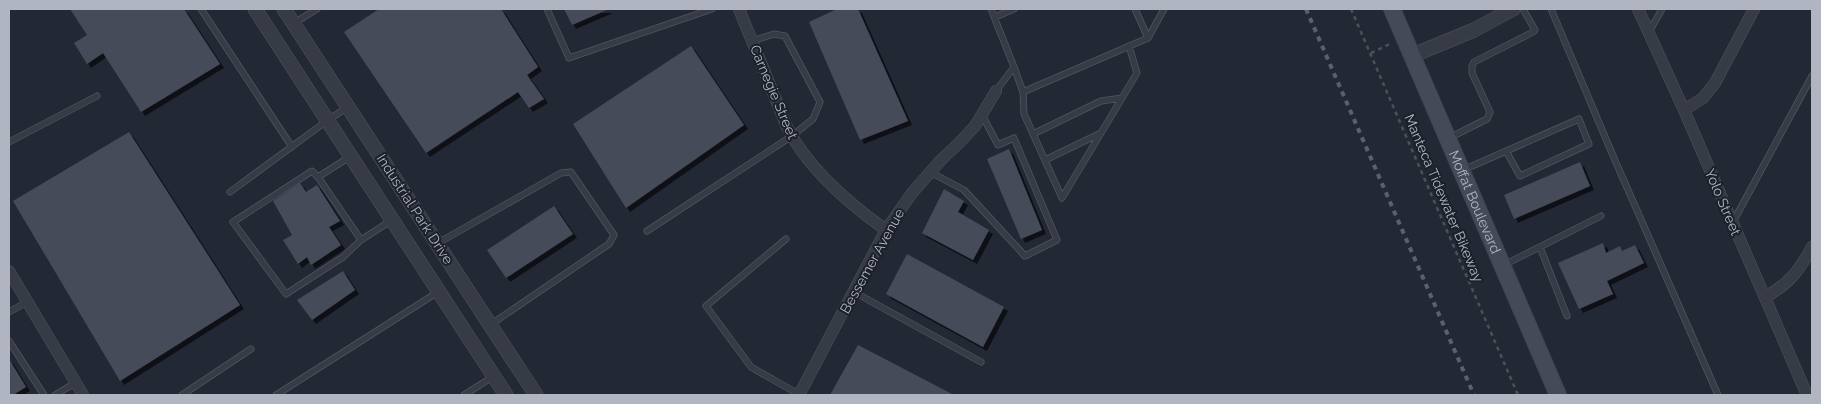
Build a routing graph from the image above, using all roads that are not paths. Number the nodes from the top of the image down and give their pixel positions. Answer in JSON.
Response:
{"nodes":[{"id":1,"x":201,"y":9,"type":"edge"},
{"id":2,"x":255,"y":9,"type":"edge"},
{"id":3,"x":284,"y":9,"type":"edge"},
{"id":4,"x":317,"y":9,"type":"edge"},
{"id":5,"x":547,"y":9,"type":"edge"},
{"id":6,"x":712,"y":9,"type":"edge"},
{"id":7,"x":739,"y":9,"type":"edge"},
{"id":8,"x":991,"y":9,"type":"edge"},
{"id":9,"x":1014,"y":9,"type":"edge"},
{"id":10,"x":1136,"y":9,"type":"edge"},
{"id":11,"x":1164,"y":9,"type":"edge"},
{"id":12,"x":1392,"y":9,"type":"edge"},
{"id":13,"x":1513,"y":9,"type":"edge"},
{"id":14,"x":1523,"y":9,"type":"edge"},
{"id":15,"x":1551,"y":9,"type":"edge"},
{"id":16,"x":1638,"y":9,"type":"edge"},
{"id":17,"x":1662,"y":9,"type":"edge"},
{"id":18,"x":1754,"y":9,"type":"edge"},
{"id":19,"x":994,"y":17,"type":"junction"},
{"id":20,"x":294,"y":23,"type":"junction"},
{"id":21,"x":1649,"y":32,"type":"junction"},
{"id":22,"x":272,"y":35,"type":"junction"},
{"id":23,"x":1148,"y":38,"type":"junction"},
{"id":24,"x":752,"y":41,"type":"junction"},
{"id":25,"x":1129,"y":46,"type":"junction"},
{"id":26,"x":1411,"y":56,"type":"junction"},
{"id":27,"x":1014,"y":67,"type":"junction"},
{"id":28,"x":1812,"y":76,"type":"edge"},
{"id":29,"x":996,"y":91,"type":"joint"},
{"id":30,"x":1023,"y":92,"type":"junction"},
{"id":31,"x":97,"y":96,"type":"dead end"},
{"id":32,"x":1122,"y":98,"type":"junction"},
{"id":33,"x":348,"y":107,"type":"junction"},
{"id":34,"x":1684,"y":110,"type":"junction"},
{"id":35,"x":982,"y":115,"type":"junction"},
{"id":36,"x":328,"y":120,"type":"junction"},
{"id":37,"x":1101,"y":133,"type":"junction"},
{"id":38,"x":1033,"y":134,"type":"junction"},
{"id":39,"x":792,"y":136,"type":"junction"},
{"id":40,"x":1447,"y":139,"type":"junction"},
{"id":41,"x":9,"y":142,"type":"edge"},
{"id":42,"x":292,"y":147,"type":"junction"},
{"id":43,"x":1506,"y":151,"type":"junction"},
{"id":44,"x":351,"y":156,"type":"junction"},
{"id":45,"x":1045,"y":160,"type":"junction"},
{"id":46,"x":1461,"y":170,"type":"junction"},
{"id":47,"x":930,"y":172,"type":"junction"},
{"id":48,"x":318,"y":177,"type":"junction"},
{"id":49,"x":230,"y":192,"type":"dead end"},
{"id":50,"x":1601,"y":216,"type":"dead end"},
{"id":51,"x":392,"y":220,"type":"junction"},
{"id":52,"x":1732,"y":223,"type":"junction"},
{"id":53,"x":886,"y":230,"type":"junction"},
{"id":54,"x":647,"y":231,"type":"dead end"},
{"id":55,"x":786,"y":239,"type":"dead end"},
{"id":56,"x":361,"y":240,"type":"junction"},
{"id":57,"x":437,"y":244,"type":"junction"},
{"id":58,"x":1812,"y":246,"type":"edge"},
{"id":59,"x":1540,"y":247,"type":"junction"},
{"id":60,"x":1502,"y":266,"type":"junction"},
{"id":61,"x":9,"y":271,"type":"edge"},
{"id":62,"x":438,"y":292,"type":"junction"},
{"id":63,"x":854,"y":292,"type":"junction"},
{"id":64,"x":1764,"y":297,"type":"junction"},
{"id":65,"x":27,"y":302,"type":"junction"},
{"id":66,"x":9,"y":312,"type":"edge"},
{"id":67,"x":1568,"y":316,"type":"dead end"},
{"id":68,"x":490,"y":325,"type":"junction"},
{"id":69,"x":9,"y":341,"type":"edge"},
{"id":70,"x":251,"y":349,"type":"dead end"},
{"id":71,"x":981,"y":362,"type":"dead end"},
{"id":72,"x":494,"y":376,"type":"junction"},
{"id":73,"x":75,"y":383,"type":"junction"},
{"id":74,"x":467,"y":394,"type":"edge"},
{"id":75,"x":44,"y":395,"type":"edge"},
{"id":76,"x":55,"y":395,"type":"edge"},
{"id":77,"x":83,"y":395,"type":"edge"},
{"id":78,"x":182,"y":395,"type":"edge"},
{"id":79,"x":276,"y":395,"type":"edge"},
{"id":80,"x":506,"y":395,"type":"edge"},
{"id":81,"x":536,"y":395,"type":"edge"},
{"id":82,"x":799,"y":395,"type":"edge"},
{"id":83,"x":1558,"y":395,"type":"edge"},
{"id":84,"x":1718,"y":395,"type":"edge"},
{"id":85,"x":1807,"y":395,"type":"edge"}],
"edges":[{"from":1,"to":42,"type":"lane"},
{"from":2,"to":22,"type":"street","name":"Industrial Park Drive"},
{"from":3,"to":20,"type":"street","name":"Industrial Park Drive"},
{"from":4,"to":20,"type":"lane"},
{"from":5,"to":6,"type":"lane"},
{"from":7,"to":24,"type":"street","name":"Carnegie Street"},
{"from":8,"to":19,"type":"lane"},
{"from":9,"to":19,"type":"lane"},
{"from":10,"to":23,"type":"lane"},
{"from":11,"to":23,"type":"lane"},
{"from":12,"to":26,"type":"main road","name":"Moffat Boulevard"},
{"from":13,"to":26,"type":"street"},
{"from":14,"to":40,"type":"lane"},
{"from":15,"to":84,"type":"lane"},
{"from":16,"to":21,"type":"street","name":"Yolo Street"},
{"from":17,"to":21,"type":"lane"},
{"from":18,"to":34,"type":"street"},
{"from":19,"to":27,"type":"lane"},
{"from":20,"to":22,"type":"street"},
{"from":20,"to":33,"type":"street","name":"Industrial Park Drive"},
{"from":21,"to":34,"type":"street","name":"Yolo Street"},
{"from":22,"to":36,"type":"street","name":"Industrial Park Drive"},
{"from":23,"to":25,"type":"lane"},
{"from":24,"to":39,"type":"street","name":"Carnegie Street"},
{"from":24,"to":39,"type":"lane"},
{"from":25,"to":30,"type":"lane"},
{"from":25,"to":32,"type":"lane"},
{"from":26,"to":40,"type":"main road","name":"Moffat Boulevard"},
{"from":27,"to":29,"type":"lane"},
{"from":27,"to":30,"type":"lane"},
{"from":28,"to":52,"type":"lane"},
{"from":29,"to":35,"type":"street","name":"Bessemer Avenue"},
{"from":30,"to":38,"type":"lane"},
{"from":31,"to":41,"type":"lane"},
{"from":32,"to":37,"type":"lane"},
{"from":32,"to":38,"type":"lane"},
{"from":33,"to":36,"type":"lane"},
{"from":33,"to":57,"type":"street","name":"Industrial Park Drive"},
{"from":34,"to":52,"type":"street","name":"Yolo Street"},
{"from":35,"to":47,"type":"street","name":"Bessemer Avenue"},
{"from":35,"to":47,"type":"lane"},
{"from":36,"to":42,"type":"lane"},
{"from":36,"to":44,"type":"street","name":"Industrial Park Drive"},
{"from":37,"to":45,"type":"lane"},
{"from":37,"to":45,"type":"lane"},
{"from":38,"to":45,"type":"lane"},
{"from":39,"to":53,"type":"street","name":"Carnegie Street"},
{"from":39,"to":54,"type":"lane"},
{"from":40,"to":46,"type":"main road","name":"Moffat Boulevard"},
{"from":42,"to":49,"type":"lane"},
{"from":43,"to":43,"type":"lane"},
{"from":43,"to":46,"type":"lane"},
{"from":44,"to":48,"type":"lane"},
{"from":44,"to":51,"type":"street","name":"Industrial Park Drive"},
{"from":46,"to":60,"type":"main road","name":"Moffat Boulevard"},
{"from":47,"to":53,"type":"street","name":"Bessemer Avenue"},
{"from":48,"to":56,"type":"lane"},
{"from":48,"to":56,"type":"lane"},
{"from":50,"to":59,"type":"lane"},
{"from":51,"to":56,"type":"lane"},
{"from":51,"to":62,"type":"street","name":"Industrial Park Drive"},
{"from":52,"to":64,"type":"street","name":"Yolo Street"},
{"from":53,"to":63,"type":"street","name":"Bessemer Avenue"},
{"from":55,"to":82,"type":"lane"},
{"from":57,"to":68,"type":"street","name":"Industrial Park Drive"},
{"from":57,"to":68,"type":"lane"},
{"from":58,"to":64,"type":"street"},
{"from":59,"to":60,"type":"lane"},
{"from":59,"to":67,"type":"lane"},
{"from":60,"to":83,"type":"main road","name":"Moffat Boulevard"},
{"from":61,"to":65,"type":"street"},
{"from":62,"to":72,"type":"street","name":"Industrial Park Drive"},
{"from":62,"to":79,"type":"lane"},
{"from":63,"to":71,"type":"lane"},
{"from":63,"to":82,"type":"street","name":"Bessemer Avenue"},
{"from":64,"to":85,"type":"street","name":"Yolo Street"},
{"from":65,"to":66,"type":"lane"},
{"from":65,"to":73,"type":"street"},
{"from":68,"to":81,"type":"street","name":"Industrial Park Drive"},
{"from":69,"to":75,"type":"lane"},
{"from":70,"to":78,"type":"lane"},
{"from":72,"to":74,"type":"lane"},
{"from":72,"to":80,"type":"street","name":"Industrial Park Drive"},
{"from":73,"to":76,"type":"lane"},
{"from":73,"to":77,"type":"street"}]}
